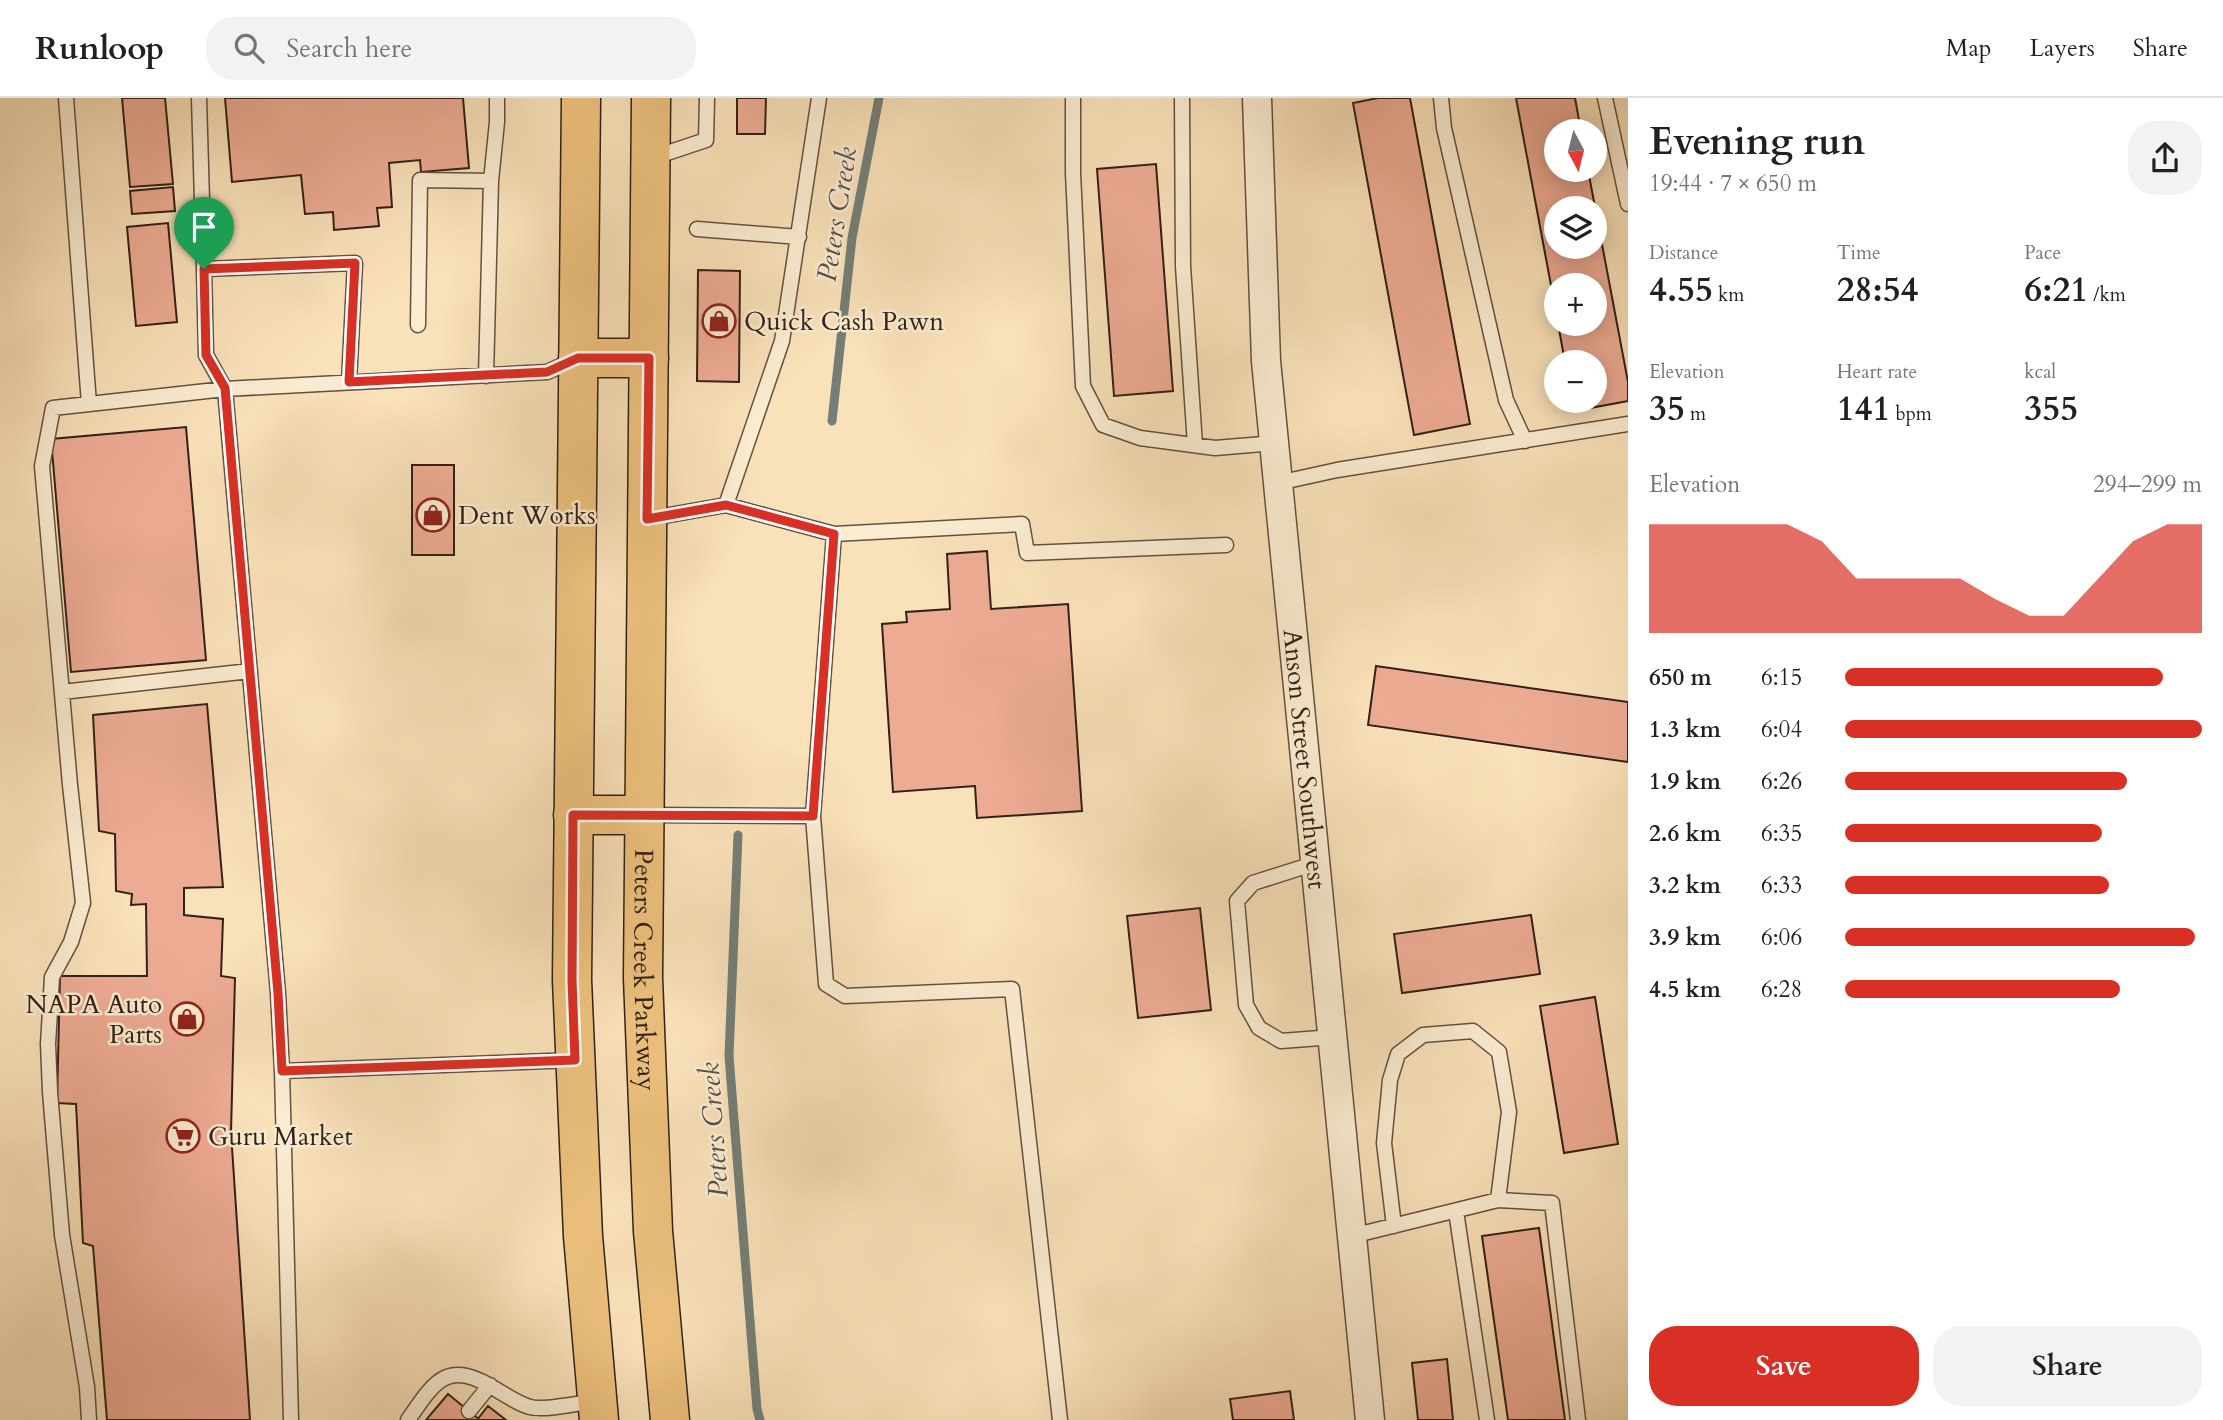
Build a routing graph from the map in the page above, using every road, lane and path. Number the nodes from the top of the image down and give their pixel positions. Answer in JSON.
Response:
{"nodes":[{"id":1,"x":66,"y":98,"type":"edge"},
{"id":2,"x":199,"y":98,"type":"edge"},
{"id":3,"x":497,"y":98,"type":"edge"},
{"id":4,"x":581,"y":98,"type":"edge"},
{"id":5,"x":651,"y":98,"type":"edge"},
{"id":6,"x":707,"y":98,"type":"edge"},
{"id":7,"x":819,"y":98,"type":"edge"},
{"id":8,"x":1073,"y":98,"type":"edge"},
{"id":9,"x":1182,"y":98,"type":"edge"},
{"id":10,"x":1257,"y":98,"type":"edge"},
{"id":11,"x":1441,"y":98,"type":"edge"},
{"id":12,"x":1605,"y":98,"type":"edge"},
{"id":13,"x":651,"y":159,"type":"junction"},
{"id":14,"x":491,"y":181,"type":"junction"},
{"id":15,"x":1628,"y":204,"type":"edge"},
{"id":16,"x":697,"y":229,"type":"dead end"},
{"id":17,"x":799,"y":237,"type":"junction"},
{"id":18,"x":204,"y":269,"type":"junction"},
{"id":19,"x":418,"y":325,"type":"dead end"},
{"id":20,"x":578,"y":358,"type":"junction"},
{"id":21,"x":649,"y":358,"type":"junction"},
{"id":22,"x":486,"y":376,"type":"junction"},
{"id":23,"x":349,"y":382,"type":"junction"},
{"id":24,"x":225,"y":388,"type":"junction"},
{"id":25,"x":89,"y":404,"type":"junction"},
{"id":26,"x":1628,"y":424,"type":"edge"},
{"id":27,"x":1525,"y":441,"type":"junction"},
{"id":28,"x":1274,"y":443,"type":"junction"},
{"id":29,"x":1195,"y":445,"type":"junction"},
{"id":30,"x":1278,"y":484,"type":"junction"},
{"id":31,"x":726,"y":505,"type":"junction"},
{"id":32,"x":647,"y":519,"type":"junction"},
{"id":33,"x":834,"y":534,"type":"junction"},
{"id":34,"x":1226,"y":545,"type":"dead end"},
{"id":35,"x":250,"y":671,"type":"junction"},
{"id":36,"x":62,"y":692,"type":"junction"},
{"id":37,"x":573,"y":815,"type":"junction"},
{"id":38,"x":644,"y":815,"type":"junction"},
{"id":39,"x":813,"y":816,"type":"junction"},
{"id":40,"x":1316,"y":863,"type":"junction"},
{"id":41,"x":1333,"y":1037,"type":"junction"},
{"id":42,"x":575,"y":1060,"type":"junction"},
{"id":43,"x":282,"y":1071,"type":"junction"},
{"id":44,"x":1498,"y":1200,"type":"junction"},
{"id":45,"x":1456,"y":1211,"type":"junction"},
{"id":46,"x":1394,"y":1226,"type":"junction"},
{"id":47,"x":1352,"y":1236,"type":"junction"},
{"id":48,"x":490,"y":1385,"type":"junction"},
{"id":49,"x":597,"y":1410,"type":"edge"},
{"id":50,"x":469,"y":1411,"type":"dead end"},
{"id":51,"x":530,"y":1416,"type":"edge"},
{"id":52,"x":89,"y":1420,"type":"edge"},
{"id":53,"x":291,"y":1420,"type":"edge"},
{"id":54,"x":408,"y":1420,"type":"edge"},
{"id":55,"x":670,"y":1420,"type":"edge"},
{"id":56,"x":1060,"y":1420,"type":"edge"},
{"id":57,"x":1370,"y":1420,"type":"edge"},
{"id":58,"x":1487,"y":1420,"type":"edge"},
{"id":59,"x":1578,"y":1420,"type":"edge"}],
"edges":[{"from":1,"to":25,"type":"lane"},
{"from":2,"to":18,"type":"lane"},
{"from":3,"to":14,"type":"lane"},
{"from":4,"to":20,"type":"main road"},
{"from":5,"to":13,"type":"main road","name":"Peters Creek Parkway"},
{"from":6,"to":13,"type":"lane"},
{"from":7,"to":17,"type":"lane"},
{"from":8,"to":29,"type":"lane"},
{"from":9,"to":29,"type":"lane"},
{"from":10,"to":28,"type":"street","name":"Anson Street Southwest"},
{"from":11,"to":27,"type":"lane"},
{"from":12,"to":15,"type":"lane"},
{"from":13,"to":21,"type":"main road","name":"Peters Creek Parkway"},
{"from":14,"to":19,"type":"lane"},
{"from":14,"to":22,"type":"lane"},
{"from":16,"to":17,"type":"lane"},
{"from":17,"to":31,"type":"lane"},
{"from":18,"to":23,"type":"lane"},
{"from":18,"to":24,"type":"lane"},
{"from":20,"to":21,"type":"main road"},
{"from":20,"to":22,"type":"lane"},
{"from":20,"to":37,"type":"main road"},
{"from":21,"to":32,"type":"main road","name":"Peters Creek Parkway"},
{"from":22,"to":23,"type":"lane"},
{"from":23,"to":24,"type":"lane"},
{"from":24,"to":25,"type":"lane"},
{"from":24,"to":35,"type":"lane"},
{"from":25,"to":36,"type":"lane"},
{"from":26,"to":27,"type":"lane"},
{"from":27,"to":30,"type":"lane"},
{"from":28,"to":29,"type":"lane"},
{"from":28,"to":30,"type":"street","name":"Anson Street Southwest"},
{"from":30,"to":40,"type":"street","name":"Anson Street Southwest"},
{"from":31,"to":32,"type":"lane"},
{"from":31,"to":33,"type":"lane"},
{"from":32,"to":38,"type":"main road","name":"Peters Creek Parkway"},
{"from":33,"to":34,"type":"lane"},
{"from":33,"to":39,"type":"lane"},
{"from":35,"to":36,"type":"lane"},
{"from":35,"to":43,"type":"lane"},
{"from":36,"to":52,"type":"lane"},
{"from":37,"to":38,"type":"main road"},
{"from":37,"to":42,"type":"main road"},
{"from":38,"to":39,"type":"lane"},
{"from":38,"to":55,"type":"main road","name":"Peters Creek Parkway"},
{"from":39,"to":56,"type":"lane"},
{"from":40,"to":41,"type":"street","name":"Anson Street Southwest"},
{"from":40,"to":41,"type":"lane"},
{"from":41,"to":47,"type":"street","name":"Anson Street Southwest"},
{"from":42,"to":43,"type":"lane"},
{"from":42,"to":49,"type":"main road"},
{"from":43,"to":53,"type":"lane"},
{"from":44,"to":45,"type":"lane"},
{"from":44,"to":46,"type":"lane"},
{"from":44,"to":59,"type":"lane"},
{"from":45,"to":46,"type":"lane"},
{"from":45,"to":58,"type":"lane"},
{"from":46,"to":47,"type":"lane"},
{"from":47,"to":57,"type":"street","name":"Anson Street Southwest"},
{"from":48,"to":50,"type":"lane"},
{"from":48,"to":51,"type":"lane"},
{"from":48,"to":54,"type":"lane"},
{"from":49,"to":51,"type":"lane"}]}
